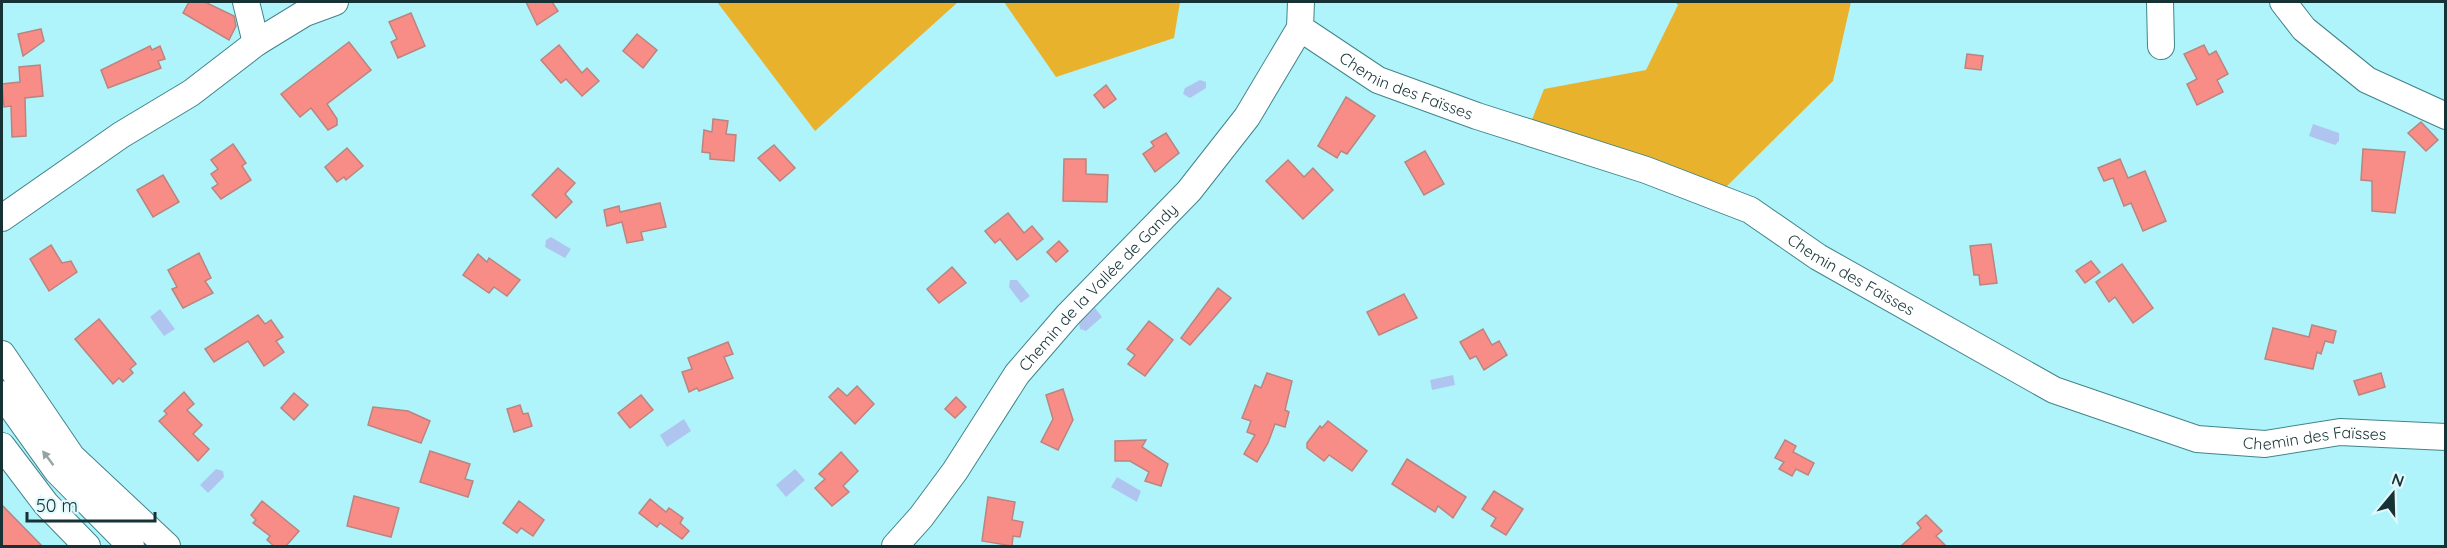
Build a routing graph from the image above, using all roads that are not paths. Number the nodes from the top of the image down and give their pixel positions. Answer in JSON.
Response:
{"nodes":[{"id":1,"x":246,"y":2,"type":"edge"},
{"id":2,"x":334,"y":2,"type":"edge"},
{"id":3,"x":1301,"y":2,"type":"edge"},
{"id":4,"x":2160,"y":2,"type":"edge"},
{"id":5,"x":2283,"y":2,"type":"edge"},
{"id":6,"x":1300,"y":28,"type":"junction"},
{"id":7,"x":256,"y":43,"type":"junction"},
{"id":8,"x":2161,"y":46,"type":"dead end"},
{"id":9,"x":2445,"y":116,"type":"edge"},
{"id":10,"x":2,"y":218,"type":"edge"},
{"id":11,"x":2,"y":354,"type":"edge"},
{"id":12,"x":2,"y":394,"type":"edge"},
{"id":13,"x":2445,"y":437,"type":"edge"},
{"id":14,"x":6,"y":439,"type":"edge"},
{"id":15,"x":87,"y":546,"type":"edge"},
{"id":16,"x":131,"y":546,"type":"edge"},
{"id":17,"x":167,"y":546,"type":"edge"},
{"id":18,"x":895,"y":546,"type":"edge"}],
"edges":[{"from":1,"to":7,"type":"street"},
{"from":2,"to":7,"type":"street"},
{"from":3,"to":6,"type":"street"},
{"from":4,"to":8,"type":"street"},
{"from":5,"to":9,"type":"street"},
{"from":6,"to":13,"type":"street","name":"Chemin des Faïsses"},
{"from":6,"to":18,"type":"street","name":"Chemin de la Vallée de Gandy"},
{"from":7,"to":10,"type":"street"},
{"from":11,"to":17,"type":"street"},
{"from":12,"to":14,"type":"street"},
{"from":14,"to":15,"type":"street"},
{"from":16,"to":14,"type":"street","one_way":true}]}
